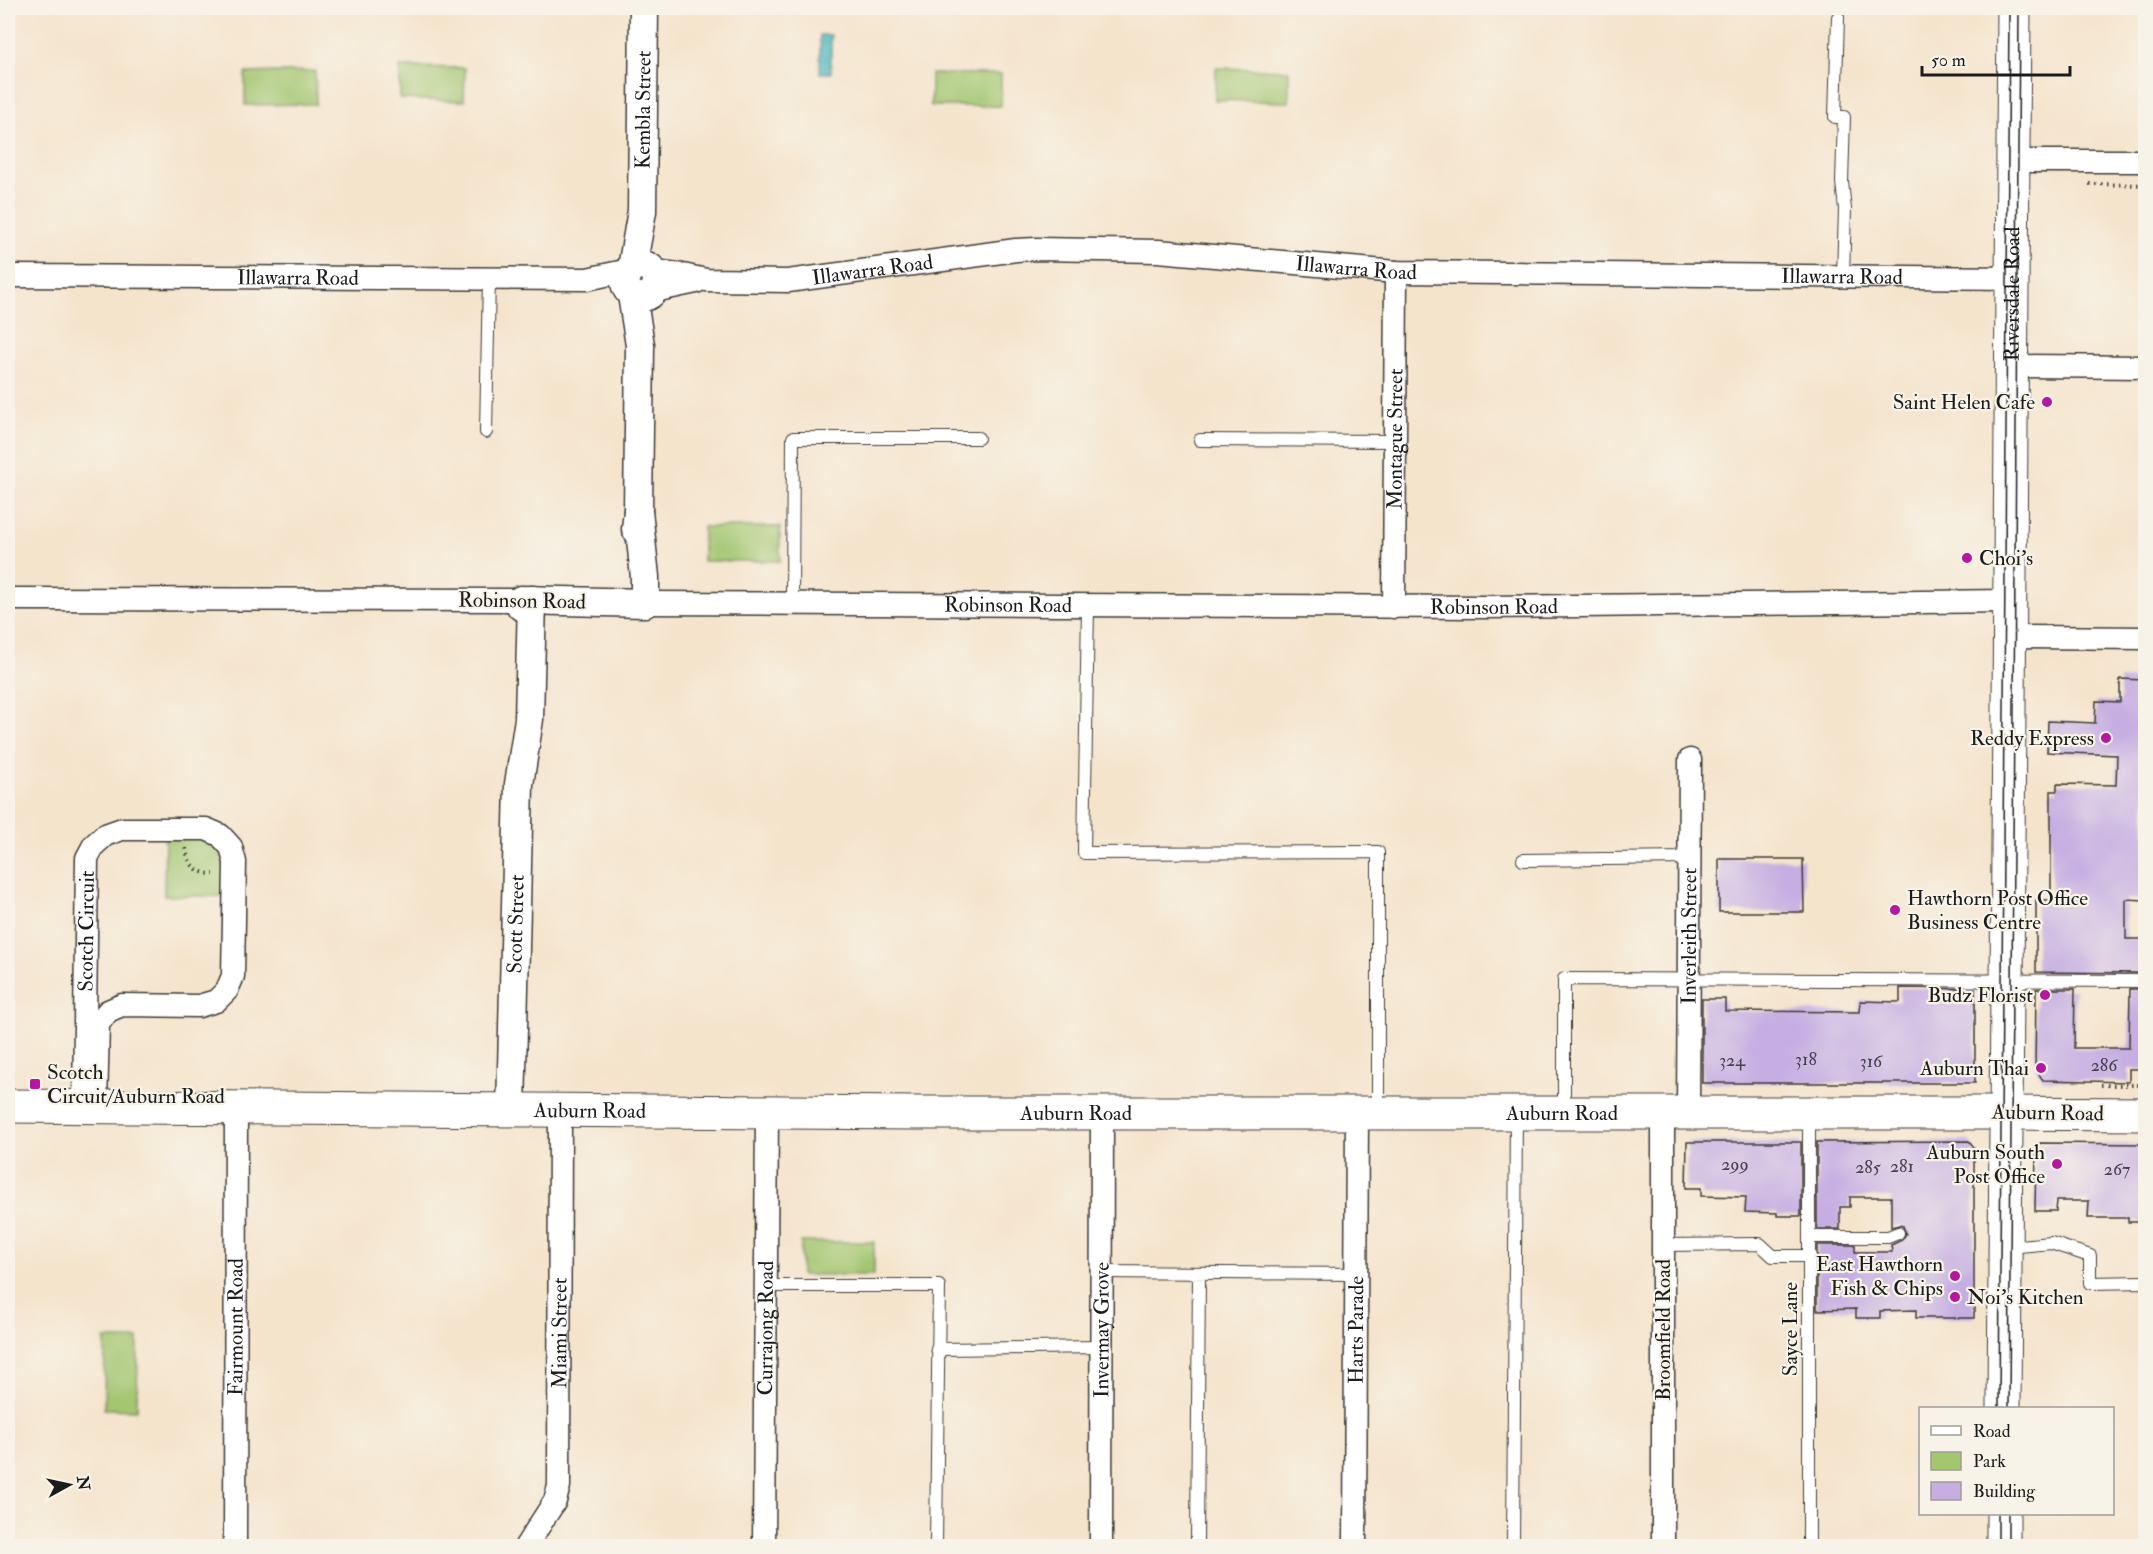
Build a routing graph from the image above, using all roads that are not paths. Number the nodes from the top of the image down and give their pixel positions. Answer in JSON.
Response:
{"nodes":[{"id":1,"x":644,"y":8,"type":"edge"},
{"id":2,"x":2014,"y":8,"type":"edge"},
{"id":3,"x":1838,"y":17,"type":"dead end"},
{"id":4,"x":2013,"y":161,"type":"junction"},
{"id":5,"x":2145,"y":161,"type":"edge"},
{"id":6,"x":1396,"y":272,"type":"junction"},
{"id":7,"x":8,"y":276,"type":"edge"},
{"id":8,"x":1844,"y":277,"type":"junction"},
{"id":9,"x":489,"y":278,"type":"junction"},
{"id":10,"x":2012,"y":278,"type":"junction"},
{"id":11,"x":641,"y":281,"type":"junction"},
{"id":12,"x":2011,"y":366,"type":"junction"},
{"id":13,"x":2145,"y":367,"type":"edge"},
{"id":14,"x":486,"y":432,"type":"dead end"},
{"id":15,"x":978,"y":438,"type":"dead end"},
{"id":16,"x":1200,"y":440,"type":"dead end"},
{"id":17,"x":1395,"y":441,"type":"junction"},
{"id":18,"x":8,"y":599,"type":"edge"},
{"id":19,"x":527,"y":600,"type":"junction"},
{"id":20,"x":2009,"y":601,"type":"junction"},
{"id":21,"x":636,"y":603,"type":"junction"},
{"id":22,"x":792,"y":604,"type":"junction"},
{"id":23,"x":1088,"y":606,"type":"junction"},
{"id":24,"x":1394,"y":607,"type":"junction"},
{"id":25,"x":2008,"y":637,"type":"junction"},
{"id":26,"x":2145,"y":638,"type":"edge"},
{"id":27,"x":1690,"y":760,"type":"dead end"},
{"id":28,"x":1689,"y":858,"type":"junction"},
{"id":29,"x":1523,"y":860,"type":"dead end"},
{"id":30,"x":1688,"y":980,"type":"junction"},
{"id":31,"x":2006,"y":981,"type":"junction"},
{"id":32,"x":2145,"y":981,"type":"edge"},
{"id":33,"x":8,"y":1106,"type":"edge"},
{"id":34,"x":90,"y":1107,"type":"junction"},
{"id":35,"x":236,"y":1108,"type":"junction"},
{"id":36,"x":511,"y":1110,"type":"junction"},
{"id":37,"x":560,"y":1110,"type":"junction"},
{"id":38,"x":767,"y":1112,"type":"junction"},
{"id":39,"x":1102,"y":1112,"type":"junction"},
{"id":40,"x":1367,"y":1112,"type":"junction"},
{"id":41,"x":1564,"y":1112,"type":"junction"},
{"id":42,"x":1809,"y":1112,"type":"junction"},
{"id":43,"x":1516,"y":1113,"type":"junction"},
{"id":44,"x":1676,"y":1113,"type":"junction"},
{"id":45,"x":2006,"y":1113,"type":"junction"},
{"id":46,"x":2145,"y":1114,"type":"edge"},
{"id":47,"x":1898,"y":1233,"type":"dead end"},
{"id":48,"x":1810,"y":1237,"type":"junction"},
{"id":49,"x":1663,"y":1245,"type":"junction"},
{"id":50,"x":2005,"y":1247,"type":"junction"},
{"id":51,"x":1810,"y":1256,"type":"junction"},
{"id":52,"x":1102,"y":1272,"type":"junction"},
{"id":53,"x":1199,"y":1273,"type":"junction"},
{"id":54,"x":1355,"y":1274,"type":"junction"},
{"id":55,"x":2145,"y":1282,"type":"edge"},
{"id":56,"x":765,"y":1286,"type":"junction"},
{"id":57,"x":1102,"y":1347,"type":"junction"},
{"id":58,"x":937,"y":1349,"type":"junction"},
{"id":59,"x":2004,"y":1407,"type":"edge"},
{"id":60,"x":2003,"y":1515,"type":"edge"},
{"id":61,"x":235,"y":1546,"type":"edge"},
{"id":62,"x":526,"y":1546,"type":"edge"},
{"id":63,"x":764,"y":1546,"type":"edge"},
{"id":64,"x":936,"y":1546,"type":"edge"},
{"id":65,"x":1101,"y":1546,"type":"edge"},
{"id":66,"x":1197,"y":1546,"type":"edge"},
{"id":67,"x":1355,"y":1546,"type":"edge"},
{"id":68,"x":1514,"y":1546,"type":"edge"},
{"id":69,"x":1663,"y":1546,"type":"edge"},
{"id":70,"x":1809,"y":1546,"type":"edge"},
{"id":71,"x":2003,"y":1546,"type":"edge"}],
"edges":[{"from":1,"to":11,"type":"street","name":"Kembla Street"},
{"from":2,"to":4,"type":"main road","name":"Riversdale Road"},
{"from":3,"to":8,"type":"lane"},
{"from":4,"to":5,"type":"street"},
{"from":4,"to":10,"type":"main road","name":"Riversdale Road"},
{"from":6,"to":8,"type":"street","name":"Illawarra Road"},
{"from":6,"to":11,"type":"street","name":"Illawarra Road"},
{"from":6,"to":17,"type":"street","name":"Montague Street"},
{"from":7,"to":9,"type":"street","name":"Illawarra Road"},
{"from":8,"to":10,"type":"street","name":"Illawarra Road"},
{"from":9,"to":11,"type":"street","name":"Illawarra Road"},
{"from":9,"to":14,"type":"lane"},
{"from":10,"to":12,"type":"main road","name":"Riversdale Road"},
{"from":11,"to":21,"type":"street","name":"Kembla Street"},
{"from":12,"to":13,"type":"street"},
{"from":12,"to":20,"type":"main road","name":"Riversdale Road"},
{"from":15,"to":22,"type":"lane"},
{"from":16,"to":17,"type":"lane"},
{"from":17,"to":24,"type":"street","name":"Montague Street"},
{"from":18,"to":19,"type":"street","name":"Robinson Road"},
{"from":19,"to":21,"type":"street","name":"Robinson Road"},
{"from":19,"to":36,"type":"street","name":"Scott Street"},
{"from":20,"to":24,"type":"street","name":"Robinson Road"},
{"from":20,"to":25,"type":"main road","name":"Riversdale Road"},
{"from":21,"to":22,"type":"street","name":"Robinson Road"},
{"from":22,"to":23,"type":"street","name":"Robinson Road"},
{"from":23,"to":24,"type":"street","name":"Robinson Road"},
{"from":23,"to":40,"type":"lane"},
{"from":25,"to":26,"type":"street"},
{"from":25,"to":31,"type":"main road","name":"Riversdale Road"},
{"from":27,"to":28,"type":"street","name":"Inverleith Street"},
{"from":28,"to":29,"type":"lane"},
{"from":28,"to":30,"type":"street","name":"Inverleith Street"},
{"from":30,"to":31,"type":"lane"},
{"from":30,"to":41,"type":"lane"},
{"from":30,"to":44,"type":"street","name":"Inverleith Street"},
{"from":31,"to":32,"type":"lane"},
{"from":31,"to":45,"type":"main road","name":"Riversdale Road"},
{"from":33,"to":34,"type":"main road","name":"Auburn Road"},
{"from":34,"to":34,"type":"street","name":"Scotch Circuit"},
{"from":34,"to":35,"type":"main road","name":"Auburn Road"},
{"from":35,"to":36,"type":"main road","name":"Auburn Road"},
{"from":35,"to":61,"type":"street","name":"Fairmount Road"},
{"from":36,"to":37,"type":"main road","name":"Auburn Road"},
{"from":37,"to":38,"type":"main road","name":"Auburn Road"},
{"from":37,"to":62,"type":"street","name":"Miami Street"},
{"from":38,"to":39,"type":"main road","name":"Auburn Road"},
{"from":38,"to":56,"type":"street","name":"Currajong Road"},
{"from":39,"to":40,"type":"main road","name":"Auburn Road"},
{"from":39,"to":52,"type":"street","name":"Invermay Grove"},
{"from":40,"to":43,"type":"main road","name":"Auburn Road"},
{"from":40,"to":54,"type":"street","name":"Harts Parade"},
{"from":41,"to":43,"type":"main road","name":"Auburn Road"},
{"from":41,"to":44,"type":"main road","name":"Auburn Road"},
{"from":42,"to":44,"type":"main road","name":"Auburn Road"},
{"from":42,"to":45,"type":"main road","name":"Auburn Road"},
{"from":42,"to":48,"type":"lane","name":"Sayce Lane"},
{"from":43,"to":68,"type":"lane"},
{"from":44,"to":49,"type":"street","name":"Broomfield Road"},
{"from":45,"to":46,"type":"main road","name":"Auburn Road"},
{"from":45,"to":50,"type":"main road","name":"Riversdale Road"},
{"from":47,"to":48,"type":"lane"},
{"from":48,"to":51,"type":"lane","name":"Sayce Lane"},
{"from":49,"to":51,"type":"lane"},
{"from":49,"to":69,"type":"street","name":"Broomfield Road"},
{"from":50,"to":55,"type":"lane"},
{"from":50,"to":59,"type":"main road","name":"Riversdale Road"},
{"from":51,"to":70,"type":"lane","name":"Sayce Lane"},
{"from":52,"to":53,"type":"lane"},
{"from":52,"to":57,"type":"street","name":"Invermay Grove"},
{"from":53,"to":54,"type":"lane"},
{"from":53,"to":66,"type":"lane"},
{"from":54,"to":67,"type":"street","name":"Harts Parade"},
{"from":56,"to":58,"type":"lane"},
{"from":56,"to":63,"type":"street","name":"Currajong Road"},
{"from":57,"to":58,"type":"lane"},
{"from":57,"to":65,"type":"street","name":"Invermay Grove"},
{"from":58,"to":64,"type":"lane"},
{"from":60,"to":71,"type":"main road"}]}
